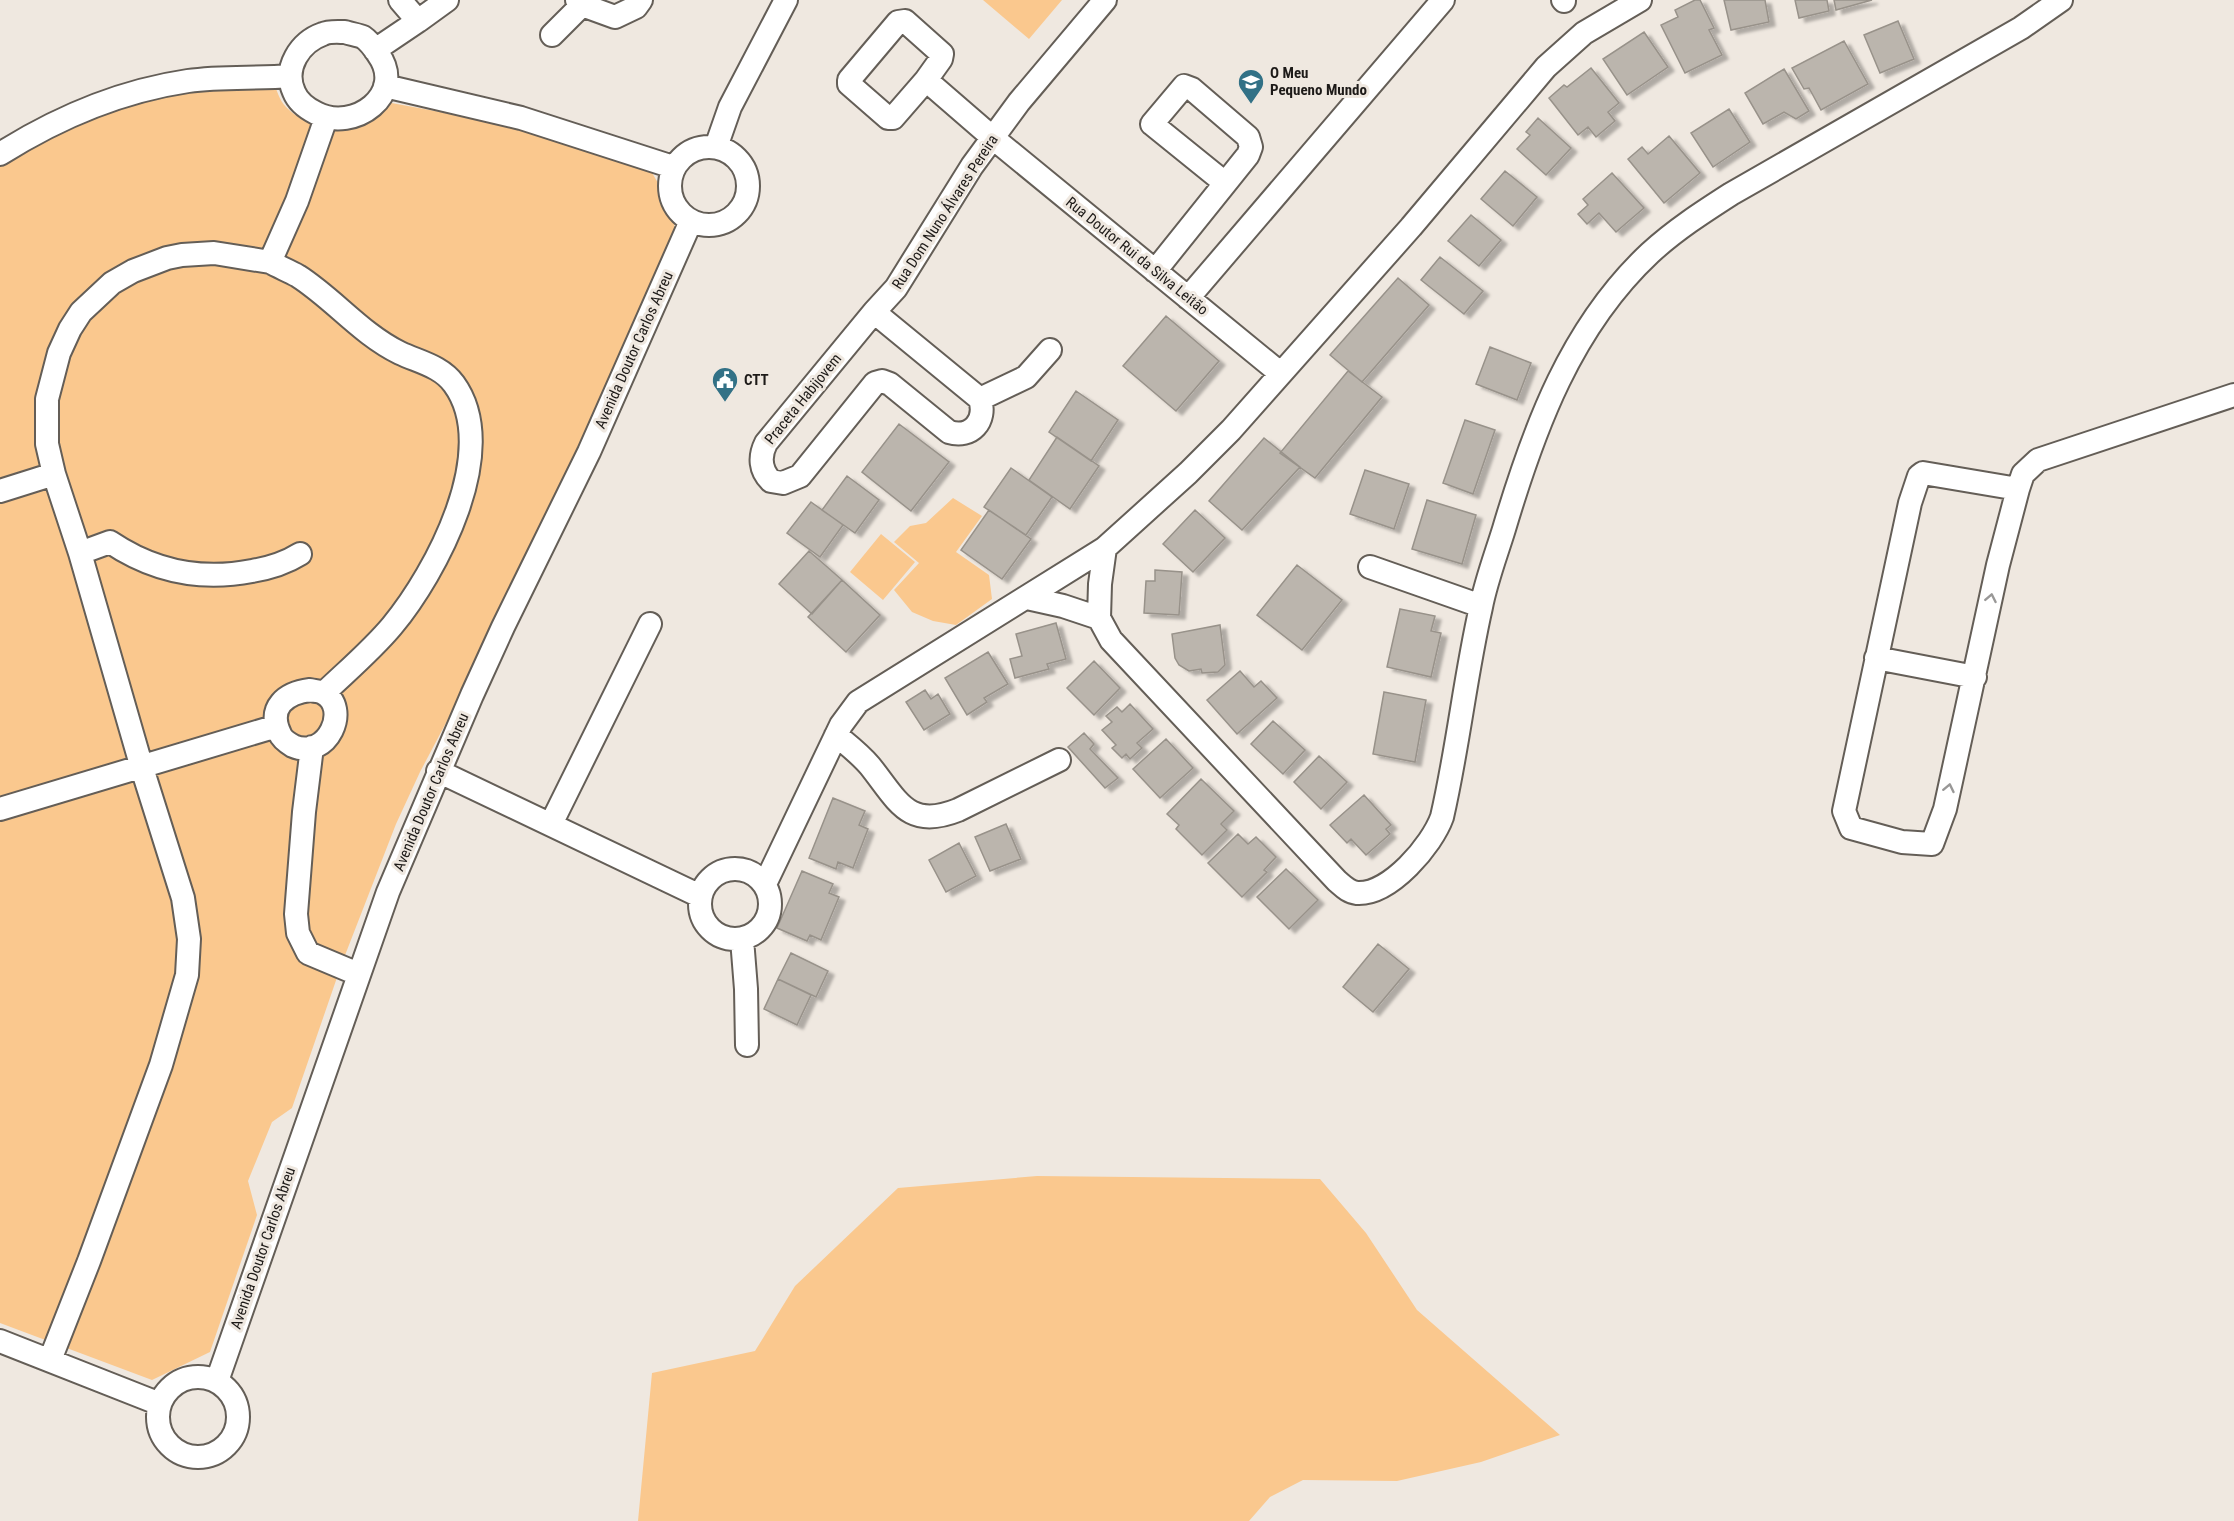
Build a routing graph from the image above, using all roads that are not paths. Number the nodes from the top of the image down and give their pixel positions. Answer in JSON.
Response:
{"nodes":[{"id":1,"x":400,"y":0,"type":"edge"},
{"id":2,"x":447,"y":0,"type":"edge"},
{"id":3,"x":641,"y":0,"type":"edge"},
{"id":4,"x":786,"y":0,"type":"edge"},
{"id":5,"x":1106,"y":0,"type":"edge"},
{"id":6,"x":1443,"y":0,"type":"edge"},
{"id":7,"x":1640,"y":0,"type":"edge"},
{"id":8,"x":2061,"y":0,"type":"edge"},
{"id":9,"x":580,"y":2,"type":"edge"},
{"id":10,"x":606,"y":6,"type":"edge"},
{"id":11,"x":418,"y":21,"type":"junction"},
{"id":12,"x":552,"y":35,"type":"dead end"},
{"id":13,"x":375,"y":50,"type":"junction"},
{"id":14,"x":290,"y":76,"type":"junction"},
{"id":15,"x":926,"y":80,"type":"dead end"},
{"id":16,"x":385,"y":86,"type":"junction"},
{"id":17,"x":326,"y":118,"type":"junction"},
{"id":18,"x":993,"y":138,"type":"junction"},
{"id":19,"x":716,"y":147,"type":"junction"},
{"id":20,"x":0,"y":154,"type":"edge"},
{"id":21,"x":673,"y":167,"type":"junction"},
{"id":22,"x":1225,"y":183,"type":"dead end"},
{"id":23,"x":691,"y":221,"type":"junction"},
{"id":24,"x":270,"y":262,"type":"junction"},
{"id":25,"x":1155,"y":271,"type":"junction"},
{"id":26,"x":1188,"y":297,"type":"junction"},
{"id":27,"x":874,"y":312,"type":"junction"},
{"id":28,"x":1050,"y":350,"type":"dead end"},
{"id":29,"x":1280,"y":373,"type":"junction"},
{"id":30,"x":2234,"y":395,"type":"edge"},
{"id":31,"x":980,"y":399,"type":"junction"},
{"id":32,"x":54,"y":474,"type":"junction"},
{"id":33,"x":2018,"y":489,"type":"junction"},
{"id":34,"x":0,"y":491,"type":"edge"},
{"id":35,"x":1105,"y":548,"type":"junction"},
{"id":36,"x":80,"y":553,"type":"junction"},
{"id":37,"x":300,"y":554,"type":"dead end"},
{"id":38,"x":1370,"y":567,"type":"dead end"},
{"id":39,"x":1026,"y":598,"type":"junction"},
{"id":40,"x":1481,"y":606,"type":"junction"},
{"id":41,"x":1099,"y":618,"type":"junction"},
{"id":42,"x":650,"y":624,"type":"dead end"},
{"id":43,"x":1876,"y":658,"type":"junction"},
{"id":44,"x":1975,"y":677,"type":"junction"},
{"id":45,"x":324,"y":693,"type":"junction"},
{"id":46,"x":277,"y":726,"type":"junction"},
{"id":47,"x":836,"y":735,"type":"junction"},
{"id":48,"x":312,"y":747,"type":"junction"},
{"id":49,"x":1059,"y":760,"type":"dead end"},
{"id":50,"x":142,"y":768,"type":"junction"},
{"id":51,"x":438,"y":771,"type":"junction"},
{"id":52,"x":0,"y":809,"type":"edge"},
{"id":53,"x":551,"y":824,"type":"junction"},
{"id":54,"x":765,"y":884,"type":"junction"},
{"id":55,"x":700,"y":896,"type":"junction"},
{"id":56,"x":742,"y":939,"type":"junction"},
{"id":57,"x":358,"y":974,"type":"junction"},
{"id":58,"x":747,"y":1045,"type":"dead end"},
{"id":59,"x":0,"y":1341,"type":"edge"},
{"id":60,"x":50,"y":1360,"type":"junction"},
{"id":61,"x":217,"y":1381,"type":"junction"},
{"id":62,"x":160,"y":1404,"type":"junction"}],
"edges":[{"from":1,"to":11,"type":"street"},
{"from":2,"to":11,"type":"street"},
{"from":3,"to":10,"type":"street"},
{"from":4,"to":19,"type":"street"},
{"from":5,"to":18,"type":"street","name":"Rua Dom Nuno Álvares Pereira"},
{"from":6,"to":26,"type":"street"},
{"from":7,"to":29,"type":"street"},
{"from":8,"to":40,"type":"street"},
{"from":9,"to":10,"type":"street"},
{"from":9,"to":12,"type":"street"},
{"from":11,"to":13,"type":"street"},
{"from":13,"to":14,"type":"street"},
{"from":13,"to":16,"type":"street"},
{"from":14,"to":17,"type":"street"},
{"from":14,"to":20,"type":"street"},
{"from":15,"to":18,"type":"street","name":"Rua Doutor Rui da Silva Leitão"},
{"from":16,"to":17,"type":"street"},
{"from":16,"to":21,"type":"street"},
{"from":17,"to":24,"type":"street"},
{"from":18,"to":25,"type":"street","name":"Rua Doutor Rui da Silva Leitão"},
{"from":18,"to":27,"type":"street","name":"Rua Dom Nuno Álvares Pereira"},
{"from":19,"to":21,"type":"street"},
{"from":19,"to":23,"type":"street"},
{"from":21,"to":23,"type":"street"},
{"from":22,"to":25,"type":"street"},
{"from":23,"to":51,"type":"street","name":"Avenida Doutor Carlos Abreu"},
{"from":24,"to":32,"type":"street"},
{"from":24,"to":45,"type":"street"},
{"from":25,"to":26,"type":"street","name":"Rua Doutor Rui da Silva Leitão"},
{"from":26,"to":29,"type":"street","name":"Rua Doutor Rui da Silva Leitão"},
{"from":27,"to":31,"type":"street"},
{"from":27,"to":31,"type":"street","name":"Praceta Habijovem"},
{"from":28,"to":31,"type":"street"},
{"from":29,"to":35,"type":"street"},
{"from":30,"to":33,"type":"street"},
{"from":32,"to":34,"type":"street"},
{"from":32,"to":36,"type":"street"},
{"from":33,"to":43,"type":"street"},
{"from":44,"to":33,"type":"street","one_way":true},
{"from":35,"to":39,"type":"street"},
{"from":35,"to":41,"type":"street"},
{"from":36,"to":37,"type":"street"},
{"from":36,"to":50,"type":"street"},
{"from":38,"to":40,"type":"street"},
{"from":39,"to":41,"type":"street"},
{"from":39,"to":47,"type":"street"},
{"from":40,"to":41,"type":"street"},
{"from":42,"to":53,"type":"street"},
{"from":43,"to":44,"type":"street"},
{"from":43,"to":44,"type":"street","one_way":true},
{"from":45,"to":46,"type":"street"},
{"from":45,"to":48,"type":"street"},
{"from":46,"to":48,"type":"street"},
{"from":46,"to":50,"type":"street"},
{"from":47,"to":49,"type":"street"},
{"from":47,"to":54,"type":"street"},
{"from":48,"to":57,"type":"street"},
{"from":50,"to":52,"type":"street"},
{"from":50,"to":60,"type":"street"},
{"from":51,"to":53,"type":"street"},
{"from":51,"to":57,"type":"street","name":"Avenida Doutor Carlos Abreu"},
{"from":53,"to":55,"type":"street"},
{"from":54,"to":55,"type":"street"},
{"from":54,"to":56,"type":"street"},
{"from":55,"to":56,"type":"street"},
{"from":56,"to":58,"type":"street"},
{"from":57,"to":61,"type":"street","name":"Avenida Doutor Carlos Abreu"},
{"from":59,"to":60,"type":"street"},
{"from":60,"to":62,"type":"street"},
{"from":61,"to":62,"type":"street"},
{"from":61,"to":62,"type":"street"}]}
